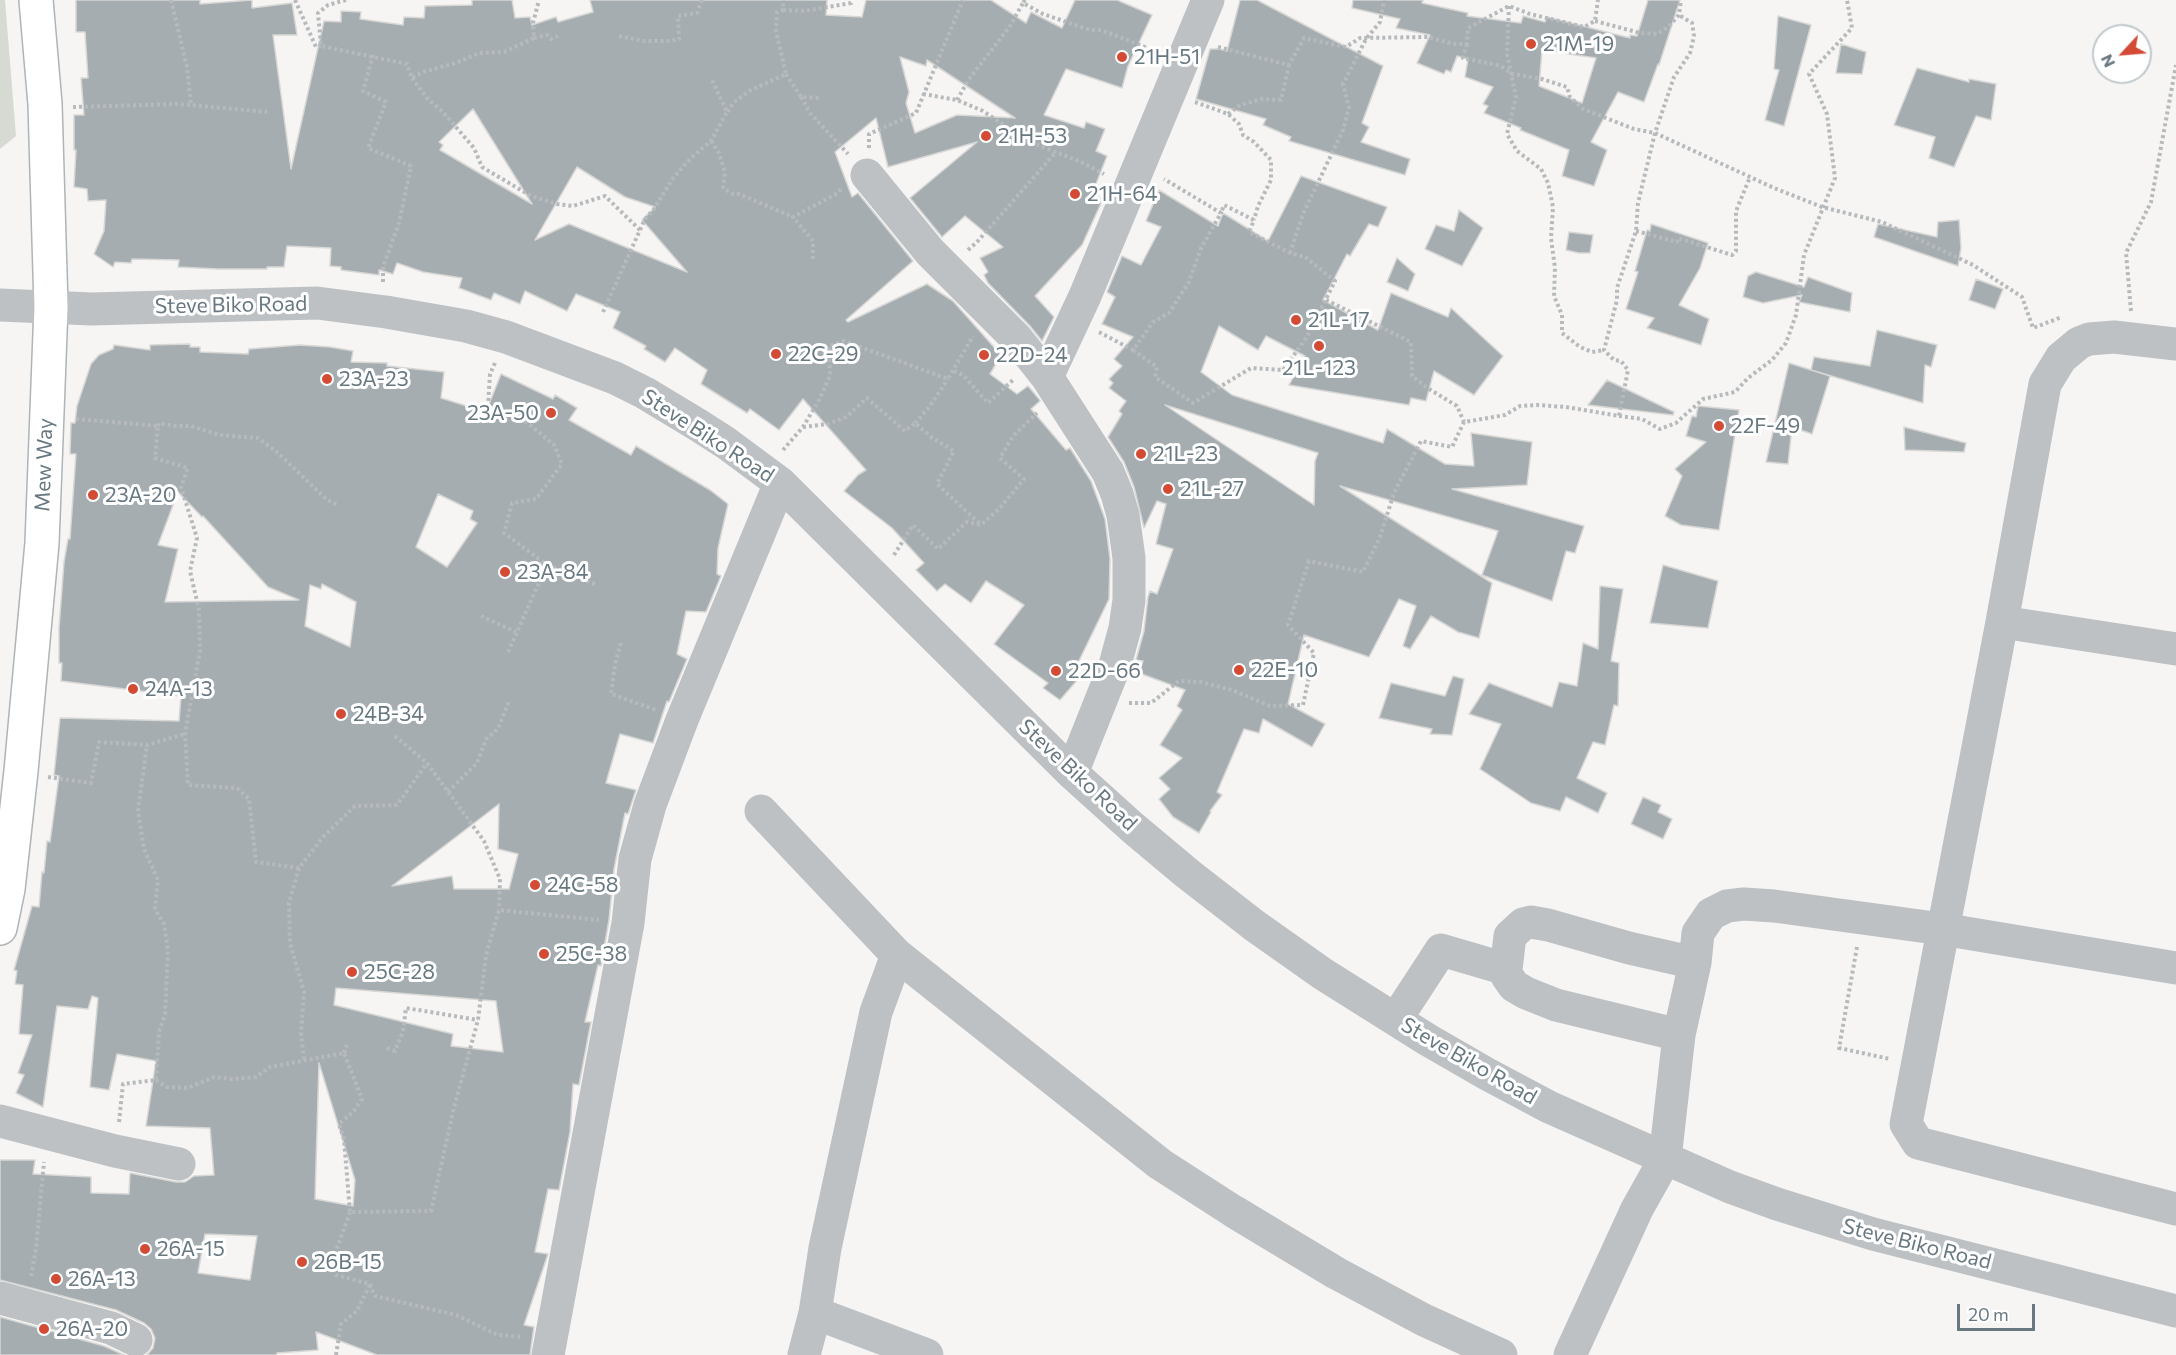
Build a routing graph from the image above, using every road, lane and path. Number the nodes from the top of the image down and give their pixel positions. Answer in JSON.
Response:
{"nodes":[{"id":1,"x":36,"y":0,"type":"edge"},
{"id":2,"x":171,"y":0,"type":"edge"},
{"id":3,"x":295,"y":0,"type":"edge"},
{"id":4,"x":345,"y":0,"type":"edge"},
{"id":5,"x":538,"y":0,"type":"edge"},
{"id":6,"x":702,"y":0,"type":"edge"},
{"id":7,"x":783,"y":0,"type":"edge"},
{"id":8,"x":852,"y":0,"type":"edge"},
{"id":9,"x":963,"y":0,"type":"edge"},
{"id":10,"x":1208,"y":0,"type":"edge"},
{"id":11,"x":1384,"y":0,"type":"edge"},
{"id":12,"x":1598,"y":0,"type":"edge"},
{"id":13,"x":1681,"y":0,"type":"edge"},
{"id":14,"x":1847,"y":0,"type":"edge"},
{"id":15,"x":1024,"y":2,"type":"edge"},
{"id":16,"x":1509,"y":6,"type":"junction"},
{"id":17,"x":783,"y":10,"type":"junction"},
{"id":18,"x":1679,"y":15,"type":"junction"},
{"id":19,"x":1595,"y":21,"type":"junction"},
{"id":20,"x":558,"y":36,"type":"dead end"},
{"id":21,"x":619,"y":36,"type":"dead end"},
{"id":22,"x":534,"y":38,"type":"junction"},
{"id":23,"x":1366,"y":39,"type":"junction"},
{"id":24,"x":1467,"y":44,"type":"junction"},
{"id":25,"x":321,"y":46,"type":"junction"},
{"id":26,"x":373,"y":55,"type":"junction"},
{"id":27,"x":1289,"y":64,"type":"junction"},
{"id":28,"x":2176,"y":65,"type":"edge"},
{"id":29,"x":1180,"y":67,"type":"junction"},
{"id":30,"x":786,"y":74,"type":"junction"},
{"id":31,"x":1512,"y":74,"type":"junction"},
{"id":32,"x":412,"y":78,"type":"junction"},
{"id":33,"x":712,"y":80,"type":"dead end"},
{"id":34,"x":923,"y":94,"type":"junction"},
{"id":35,"x":801,"y":97,"type":"junction"},
{"id":36,"x":820,"y":98,"type":"dead end"},
{"id":37,"x":957,"y":100,"type":"junction"},
{"id":38,"x":45,"y":104,"type":"junction"},
{"id":39,"x":191,"y":105,"type":"junction"},
{"id":40,"x":267,"y":112,"type":"dead end"},
{"id":41,"x":727,"y":112,"type":"junction"},
{"id":42,"x":1228,"y":114,"type":"junction"},
{"id":43,"x":1654,"y":133,"type":"junction"},
{"id":44,"x":711,"y":141,"type":"junction"},
{"id":45,"x":1056,"y":152,"type":"junction"},
{"id":46,"x":867,"y":175,"type":"junction"},
{"id":47,"x":1134,"y":176,"type":"junction"},
{"id":48,"x":1750,"y":177,"type":"junction"},
{"id":49,"x":1822,"y":207,"type":"junction"},
{"id":50,"x":1221,"y":213,"type":"junction"},
{"id":51,"x":793,"y":217,"type":"junction"},
{"id":52,"x":1254,"y":220,"type":"junction"},
{"id":53,"x":640,"y":230,"type":"junction"},
{"id":54,"x":1636,"y":231,"type":"junction"},
{"id":55,"x":1290,"y":253,"type":"junction"},
{"id":56,"x":813,"y":259,"type":"dead end"},
{"id":57,"x":946,"y":268,"type":"junction"},
{"id":58,"x":1326,"y":300,"type":"junction"},
{"id":59,"x":0,"y":305,"type":"edge"},
{"id":60,"x":51,"y":307,"type":"junction"},
{"id":61,"x":386,"y":312,"type":"junction"},
{"id":62,"x":603,"y":312,"type":"dead end"},
{"id":63,"x":991,"y":312,"type":"junction"},
{"id":64,"x":2066,"y":315,"type":"dead end"},
{"id":65,"x":1074,"y":319,"type":"junction"},
{"id":66,"x":506,"y":337,"type":"junction"},
{"id":67,"x":2114,"y":337,"type":"junction"},
{"id":68,"x":2176,"y":344,"type":"edge"},
{"id":69,"x":1133,"y":350,"type":"junction"},
{"id":70,"x":1604,"y":350,"type":"junction"},
{"id":71,"x":954,"y":371,"type":"junction"},
{"id":72,"x":1048,"y":379,"type":"junction"},
{"id":73,"x":948,"y":380,"type":"junction"},
{"id":74,"x":1619,"y":416,"type":"junction"},
{"id":75,"x":75,"y":419,"type":"dead end"},
{"id":76,"x":1464,"y":422,"type":"junction"},
{"id":77,"x":915,"y":423,"type":"junction"},
{"id":78,"x":158,"y":426,"type":"junction"},
{"id":79,"x":803,"y":427,"type":"junction"},
{"id":80,"x":772,"y":477,"type":"junction"},
{"id":81,"x":337,"y":505,"type":"dead end"},
{"id":82,"x":981,"y":525,"type":"junction"},
{"id":83,"x":547,"y":565,"type":"junction"},
{"id":84,"x":877,"y":580,"type":"junction"},
{"id":85,"x":597,"y":585,"type":"dead end"},
{"id":86,"x":481,"y":616,"type":"dead end"},
{"id":87,"x":2002,"y":622,"type":"junction"},
{"id":88,"x":516,"y":632,"type":"junction"},
{"id":89,"x":621,"y":643,"type":"dead end"},
{"id":90,"x":2176,"y":649,"type":"edge"},
{"id":91,"x":508,"y":652,"type":"dead end"},
{"id":92,"x":509,"y":701,"type":"dead end"},
{"id":93,"x":1098,"y":707,"type":"junction"},
{"id":94,"x":682,"y":720,"type":"junction"},
{"id":95,"x":185,"y":734,"type":"junction"},
{"id":96,"x":395,"y":736,"type":"dead end"},
{"id":97,"x":147,"y":746,"type":"junction"},
{"id":98,"x":427,"y":764,"type":"junction"},
{"id":99,"x":1072,"y":773,"type":"junction"},
{"id":100,"x":43,"y":776,"type":"dead end"},
{"id":101,"x":448,"y":792,"type":"junction"},
{"id":102,"x":761,"y":811,"type":"dead end"},
{"id":103,"x":299,"y":868,"type":"junction"},
{"id":104,"x":499,"y":910,"type":"junction"},
{"id":105,"x":1862,"y":918,"type":"junction"},
{"id":106,"x":628,"y":923,"type":"junction"},
{"id":107,"x":0,"y":928,"type":"edge"},
{"id":108,"x":1942,"y":929,"type":"junction"},
{"id":109,"x":897,"y":955,"type":"junction"},
{"id":110,"x":1695,"y":963,"type":"junction"},
{"id":111,"x":2176,"y":968,"type":"edge"},
{"id":112,"x":1506,"y":969,"type":"junction"},
{"id":113,"x":1396,"y":1019,"type":"junction"},
{"id":114,"x":478,"y":1020,"type":"junction"},
{"id":115,"x":1679,"y":1035,"type":"junction"},
{"id":116,"x":347,"y":1045,"type":"dead end"},
{"id":117,"x":387,"y":1048,"type":"dead end"},
{"id":118,"x":344,"y":1053,"type":"junction"},
{"id":119,"x":304,"y":1060,"type":"junction"},
{"id":120,"x":1917,"y":1065,"type":"junction"},
{"id":121,"x":156,"y":1080,"type":"junction"},
{"id":122,"x":0,"y":1122,"type":"edge"},
{"id":123,"x":46,"y":1133,"type":"junction"},
{"id":124,"x":115,"y":1151,"type":"junction"},
{"id":125,"x":1665,"y":1159,"type":"junction"},
{"id":126,"x":179,"y":1164,"type":"dead end"},
{"id":127,"x":2176,"y":1209,"type":"edge"},
{"id":128,"x":350,"y":1212,"type":"junction"},
{"id":129,"x":370,"y":1284,"type":"junction"},
{"id":130,"x":13,"y":1301,"type":"edge"},
{"id":131,"x":2176,"y":1311,"type":"edge"},
{"id":132,"x":815,"y":1313,"type":"junction"},
{"id":133,"x":136,"y":1340,"type":"dead end"},
{"id":134,"x":549,"y":1347,"type":"edge"},
{"id":135,"x":336,"y":1355,"type":"edge"},
{"id":136,"x":804,"y":1355,"type":"edge"},
{"id":137,"x":927,"y":1355,"type":"edge"},
{"id":138,"x":1501,"y":1355,"type":"edge"},
{"id":139,"x":1570,"y":1355,"type":"edge"}],
"edges":[{"from":1,"to":38,"type":"main road","name":"Mew Way"},
{"from":2,"to":39,"type":"path"},
{"from":3,"to":25,"type":"path"},
{"from":4,"to":25,"type":"path"},
{"from":5,"to":22,"type":"path"},
{"from":6,"to":21,"type":"path"},
{"from":7,"to":17,"type":"path"},
{"from":8,"to":17,"type":"path"},
{"from":9,"to":34,"type":"path"},
{"from":10,"to":29,"type":"street"},
{"from":11,"to":23,"type":"path"},
{"from":12,"to":19,"type":"path"},
{"from":13,"to":18,"type":"path"},
{"from":14,"to":49,"type":"path"},
{"from":15,"to":29,"type":"path"},
{"from":15,"to":37,"type":"path"},
{"from":16,"to":19,"type":"path"},
{"from":16,"to":24,"type":"path"},
{"from":16,"to":31,"type":"path"},
{"from":17,"to":30,"type":"path"},
{"from":18,"to":19,"type":"path"},
{"from":18,"to":43,"type":"path"},
{"from":20,"to":22,"type":"path"},
{"from":22,"to":32,"type":"path"},
{"from":23,"to":24,"type":"path"},
{"from":23,"to":27,"type":"path"},
{"from":23,"to":55,"type":"path"},
{"from":24,"to":31,"type":"path"},
{"from":25,"to":26,"type":"path"},
{"from":26,"to":32,"type":"path"},
{"from":26,"to":61,"type":"path"},
{"from":27,"to":29,"type":"path"},
{"from":27,"to":42,"type":"path"},
{"from":28,"to":67,"type":"path"},
{"from":29,"to":42,"type":"path"},
{"from":29,"to":47,"type":"street"},
{"from":30,"to":35,"type":"path"},
{"from":30,"to":41,"type":"path"},
{"from":31,"to":43,"type":"path"},
{"from":31,"to":70,"type":"path"},
{"from":32,"to":53,"type":"path"},
{"from":33,"to":41,"type":"path"},
{"from":34,"to":37,"type":"path"},
{"from":34,"to":46,"type":"path"},
{"from":35,"to":36,"type":"path"},
{"from":35,"to":46,"type":"path"},
{"from":37,"to":45,"type":"path"},
{"from":38,"to":39,"type":"path"},
{"from":38,"to":60,"type":"main road","name":"Mew Way"},
{"from":39,"to":40,"type":"path"},
{"from":41,"to":44,"type":"path"},
{"from":42,"to":52,"type":"path"},
{"from":43,"to":48,"type":"path"},
{"from":43,"to":54,"type":"path"},
{"from":44,"to":51,"type":"path"},
{"from":44,"to":53,"type":"path"},
{"from":45,"to":47,"type":"path"},
{"from":45,"to":57,"type":"path"},
{"from":46,"to":51,"type":"path"},
{"from":46,"to":57,"type":"street"},
{"from":47,"to":50,"type":"path"},
{"from":47,"to":65,"type":"street"},
{"from":48,"to":49,"type":"path"},
{"from":48,"to":54,"type":"path"},
{"from":49,"to":64,"type":"path"},
{"from":49,"to":74,"type":"path"},
{"from":50,"to":52,"type":"path"},
{"from":50,"to":69,"type":"path"},
{"from":51,"to":56,"type":"path"},
{"from":52,"to":55,"type":"path"},
{"from":53,"to":62,"type":"path"},
{"from":54,"to":70,"type":"path"},
{"from":55,"to":58,"type":"path"},
{"from":57,"to":63,"type":"street"},
{"from":58,"to":69,"type":"path"},
{"from":58,"to":76,"type":"path"},
{"from":59,"to":60,"type":"street","name":"Steve Biko Road"},
{"from":60,"to":61,"type":"street","name":"Steve Biko Road"},
{"from":60,"to":107,"type":"main road","name":"Mew Way"},
{"from":61,"to":66,"type":"street","name":"Steve Biko Road"},
{"from":63,"to":71,"type":"path"},
{"from":63,"to":72,"type":"street"},
{"from":65,"to":69,"type":"path"},
{"from":65,"to":72,"type":"street"},
{"from":66,"to":80,"type":"street","name":"Steve Biko Road"},
{"from":66,"to":83,"type":"path"},
{"from":67,"to":68,"type":"street"},
{"from":67,"to":87,"type":"street"},
{"from":70,"to":74,"type":"path"},
{"from":71,"to":72,"type":"path"},
{"from":71,"to":73,"type":"path"},
{"from":72,"to":82,"type":"path"},
{"from":72,"to":93,"type":"street"},
{"from":73,"to":77,"type":"path"},
{"from":73,"to":79,"type":"path"},
{"from":74,"to":76,"type":"path"},
{"from":75,"to":78,"type":"path"},
{"from":76,"to":93,"type":"path"},
{"from":77,"to":79,"type":"path"},
{"from":77,"to":82,"type":"path"},
{"from":78,"to":81,"type":"path"},
{"from":78,"to":95,"type":"path"},
{"from":79,"to":80,"type":"path"},
{"from":80,"to":84,"type":"street","name":"Steve Biko Road"},
{"from":80,"to":94,"type":"street"},
{"from":82,"to":84,"type":"path"},
{"from":83,"to":85,"type":"path"},
{"from":83,"to":88,"type":"path"},
{"from":84,"to":99,"type":"street","name":"Steve Biko Road"},
{"from":86,"to":88,"type":"path"},
{"from":87,"to":90,"type":"street"},
{"from":87,"to":108,"type":"street"},
{"from":88,"to":91,"type":"path"},
{"from":89,"to":94,"type":"path"},
{"from":92,"to":101,"type":"path"},
{"from":93,"to":99,"type":"street"},
{"from":94,"to":106,"type":"street"},
{"from":95,"to":97,"type":"path"},
{"from":95,"to":103,"type":"path"},
{"from":96,"to":98,"type":"path"},
{"from":97,"to":100,"type":"path"},
{"from":97,"to":121,"type":"path"},
{"from":98,"to":101,"type":"path"},
{"from":98,"to":103,"type":"path"},
{"from":99,"to":113,"type":"street","name":"Steve Biko Road"},
{"from":101,"to":104,"type":"path"},
{"from":102,"to":109,"type":"street"},
{"from":103,"to":119,"type":"path"},
{"from":104,"to":106,"type":"path"},
{"from":104,"to":114,"type":"path"},
{"from":105,"to":108,"type":"street"},
{"from":105,"to":110,"type":"street"},
{"from":105,"to":120,"type":"path"},
{"from":106,"to":134,"type":"street"},
{"from":108,"to":111,"type":"street"},
{"from":108,"to":120,"type":"street"},
{"from":109,"to":132,"type":"street"},
{"from":109,"to":138,"type":"street"},
{"from":110,"to":112,"type":"street"},
{"from":110,"to":115,"type":"street"},
{"from":112,"to":113,"type":"street"},
{"from":112,"to":115,"type":"street"},
{"from":113,"to":125,"type":"street","name":"Steve Biko Road"},
{"from":114,"to":117,"type":"path"},
{"from":114,"to":128,"type":"path"},
{"from":115,"to":125,"type":"street"},
{"from":116,"to":118,"type":"path"},
{"from":118,"to":119,"type":"path"},
{"from":118,"to":128,"type":"path"},
{"from":119,"to":121,"type":"path"},
{"from":120,"to":127,"type":"street"},
{"from":121,"to":124,"type":"path"},
{"from":122,"to":123,"type":"street"},
{"from":123,"to":124,"type":"street"},
{"from":123,"to":130,"type":"path"},
{"from":124,"to":126,"type":"street"},
{"from":125,"to":131,"type":"street","name":"Steve Biko Road"},
{"from":125,"to":139,"type":"street"},
{"from":128,"to":129,"type":"path"},
{"from":129,"to":134,"type":"path"},
{"from":129,"to":135,"type":"path"},
{"from":130,"to":133,"type":"street"},
{"from":132,"to":136,"type":"street"},
{"from":132,"to":137,"type":"street"}]}
